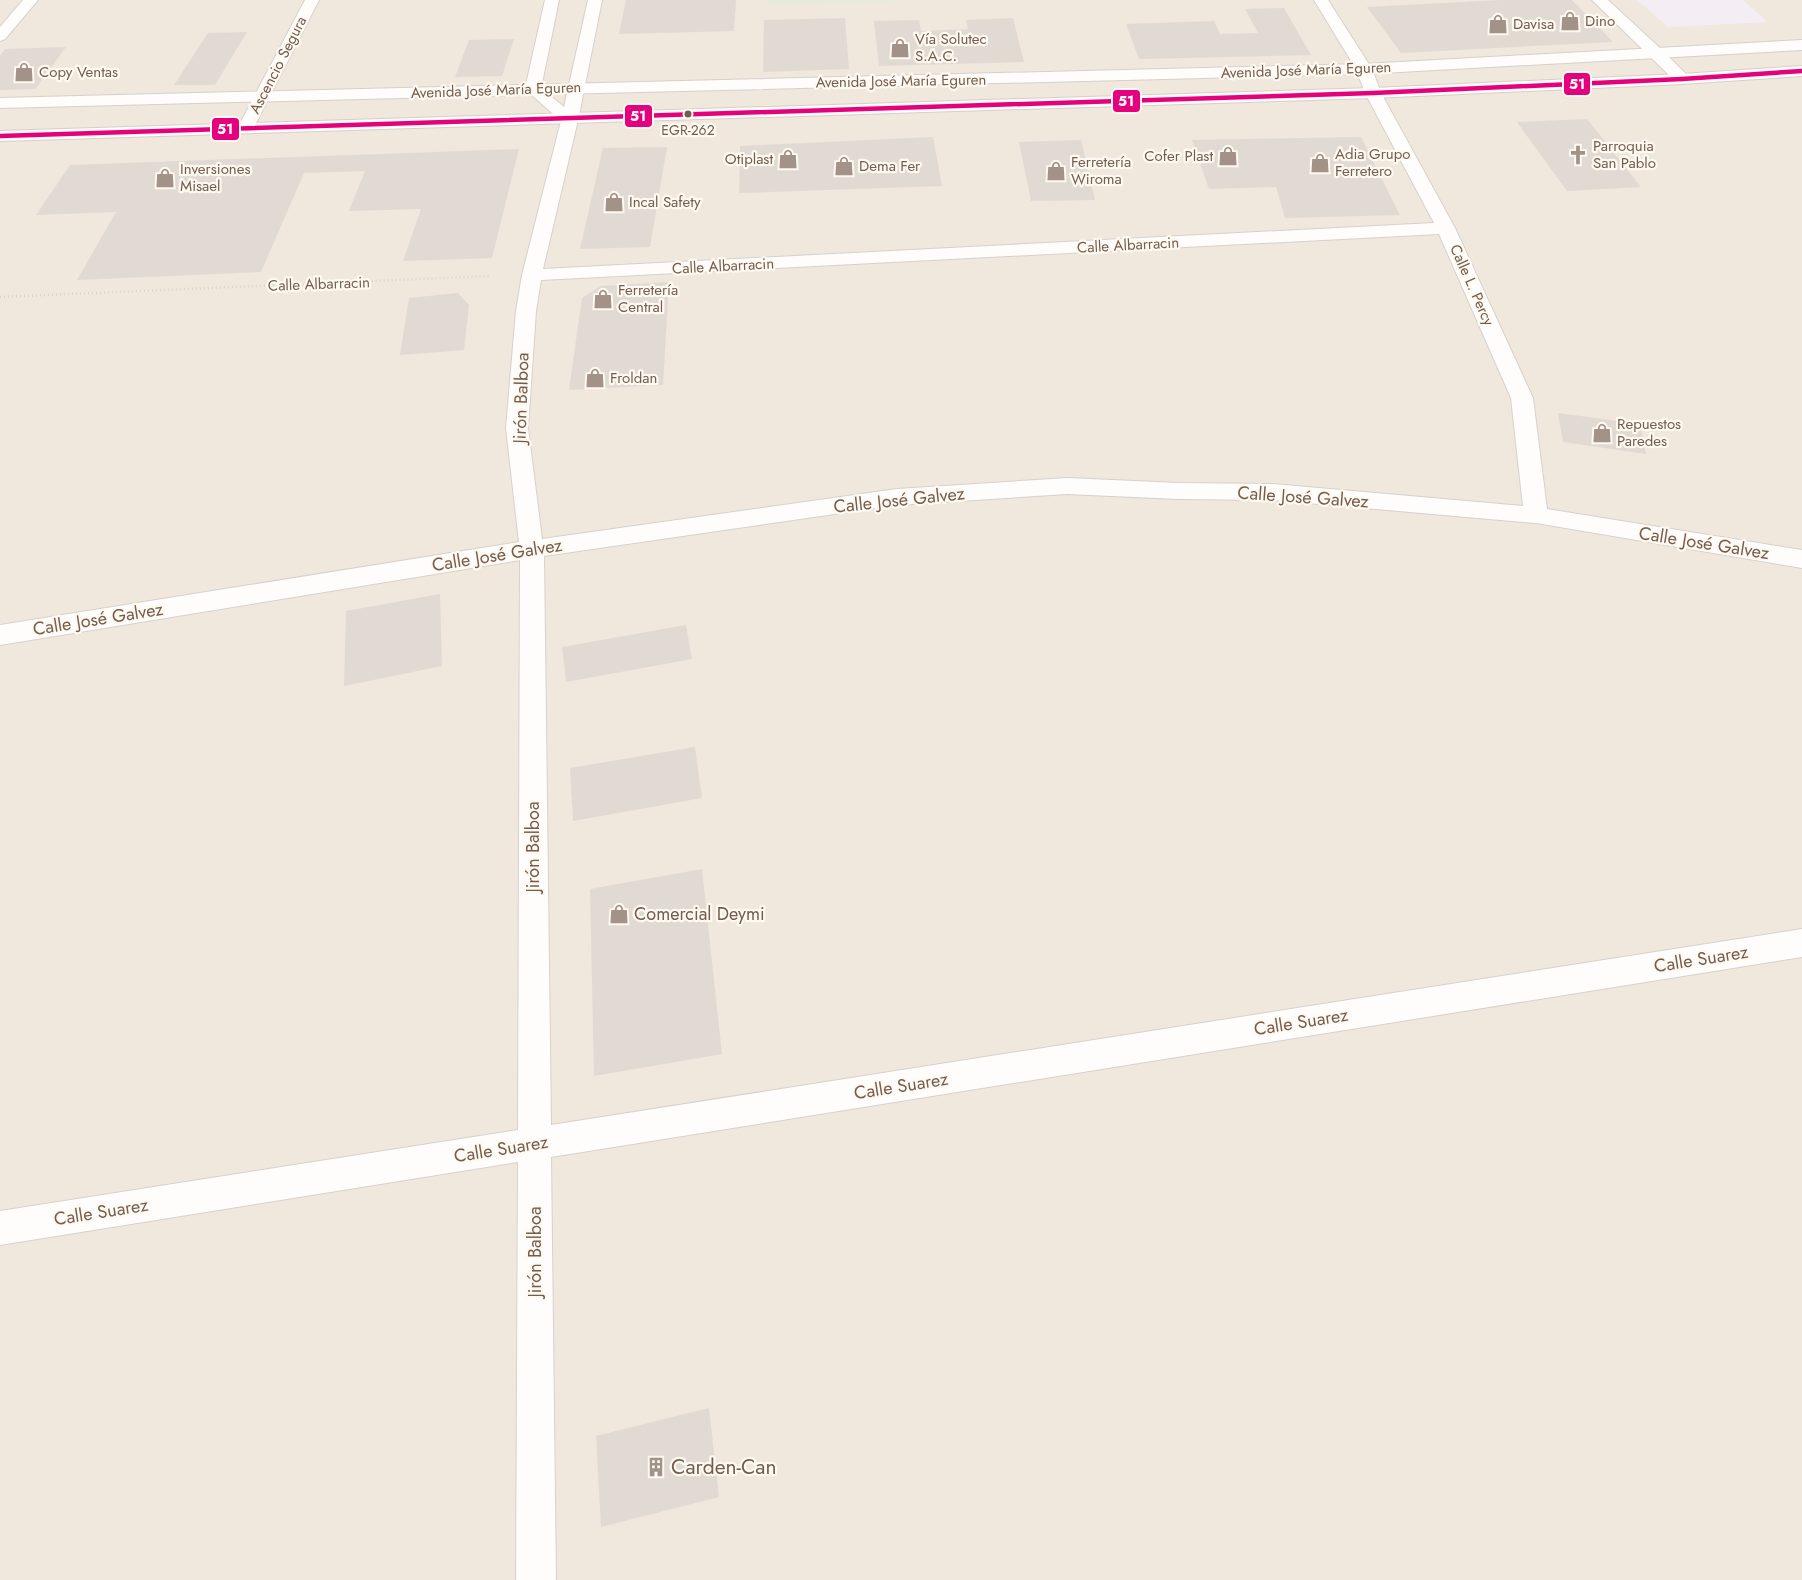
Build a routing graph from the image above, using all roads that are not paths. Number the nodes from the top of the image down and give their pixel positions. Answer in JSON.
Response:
{"nodes":[{"id":1,"x":31,"y":0,"type":"edge"},
{"id":2,"x":312,"y":0,"type":"edge"},
{"id":3,"x":552,"y":0,"type":"edge"},
{"id":4,"x":595,"y":0,"type":"edge"},
{"id":5,"x":1321,"y":0,"type":"edge"},
{"id":6,"x":1599,"y":0,"type":"edge"},
{"id":7,"x":0,"y":36,"type":"edge"},
{"id":8,"x":1802,"y":45,"type":"edge"},
{"id":9,"x":1656,"y":52,"type":"junction"},
{"id":10,"x":1472,"y":63,"type":"junction"},
{"id":11,"x":1364,"y":69,"type":"junction"},
{"id":12,"x":1802,"y":72,"type":"edge"},
{"id":13,"x":1682,"y":79,"type":"junction"},
{"id":14,"x":576,"y":88,"type":"junction"},
{"id":15,"x":1491,"y":88,"type":"junction"},
{"id":16,"x":533,"y":89,"type":"junction"},
{"id":17,"x":1373,"y":93,"type":"junction"},
{"id":18,"x":261,"y":97,"type":"junction"},
{"id":19,"x":0,"y":103,"type":"edge"},
{"id":20,"x":570,"y":120,"type":"junction"},
{"id":21,"x":245,"y":129,"type":"junction"},
{"id":22,"x":0,"y":136,"type":"edge"},
{"id":23,"x":1446,"y":228,"type":"junction"},
{"id":24,"x":532,"y":275,"type":"junction"},
{"id":25,"x":1536,"y":515,"type":"junction"},
{"id":26,"x":532,"y":549,"type":"junction"},
{"id":27,"x":1802,"y":559,"type":"edge"},
{"id":28,"x":0,"y":635,"type":"edge"},
{"id":29,"x":1802,"y":943,"type":"edge"},
{"id":30,"x":534,"y":1144,"type":"junction"},
{"id":31,"x":0,"y":1228,"type":"edge"},
{"id":32,"x":536,"y":1580,"type":"edge"}],
"edges":[{"from":1,"to":7,"type":"street"},
{"from":2,"to":18,"type":"street","name":"Ascencio Segura"},
{"from":3,"to":16,"type":"street"},
{"from":4,"to":14,"type":"street","name":"Jirón Balboa"},
{"from":5,"to":11,"type":"street","name":"Calle L. Percy"},
{"from":6,"to":9,"type":"street"},
{"from":8,"to":9,"type":"street","name":"Avenida José María Eguren"},
{"from":9,"to":10,"type":"street","name":"Avenida José María Eguren"},
{"from":9,"to":13,"type":"street"},
{"from":10,"to":11,"type":"street","name":"Avenida José María Eguren"},
{"from":10,"to":15,"type":"street"},
{"from":11,"to":14,"type":"street","name":"Avenida José María Eguren"},
{"from":11,"to":17,"type":"street","name":"Calle L. Percy"},
{"from":12,"to":13,"type":"street","name":"Avenida José María Eguren"},
{"from":13,"to":15,"type":"street","name":"Avenida José María Eguren"},
{"from":14,"to":16,"type":"street","name":"Avenida José María Eguren"},
{"from":14,"to":20,"type":"street","name":"Jirón Balboa"},
{"from":15,"to":17,"type":"street","name":"Avenida José María Eguren"},
{"from":16,"to":18,"type":"street","name":"Avenida José María Eguren"},
{"from":16,"to":20,"type":"street"},
{"from":17,"to":20,"type":"street","name":"Avenida José María Eguren"},
{"from":17,"to":23,"type":"street","name":"Calle L. Percy"},
{"from":18,"to":19,"type":"street","name":"Avenida José María Eguren"},
{"from":18,"to":21,"type":"street","name":"Ascencio Segura"},
{"from":20,"to":21,"type":"street","name":"Avenida José María Eguren"},
{"from":20,"to":24,"type":"street","name":"Jirón Balboa"},
{"from":21,"to":22,"type":"street","name":"Avenida José María Eguren"},
{"from":23,"to":24,"type":"street","name":"Calle Albarracin"},
{"from":23,"to":25,"type":"street","name":"Calle L. Percy"},
{"from":24,"to":26,"type":"street","name":"Jirón Balboa"},
{"from":25,"to":26,"type":"street","name":"Calle José Galvez"},
{"from":25,"to":27,"type":"street","name":"Calle José Galvez"},
{"from":26,"to":28,"type":"street","name":"Calle José Galvez"},
{"from":26,"to":30,"type":"street","name":"Jirón Balboa"},
{"from":29,"to":30,"type":"street","name":"Calle Suarez"},
{"from":30,"to":31,"type":"street","name":"Calle Suarez"},
{"from":30,"to":32,"type":"street","name":"Jirón Balboa"}]}
